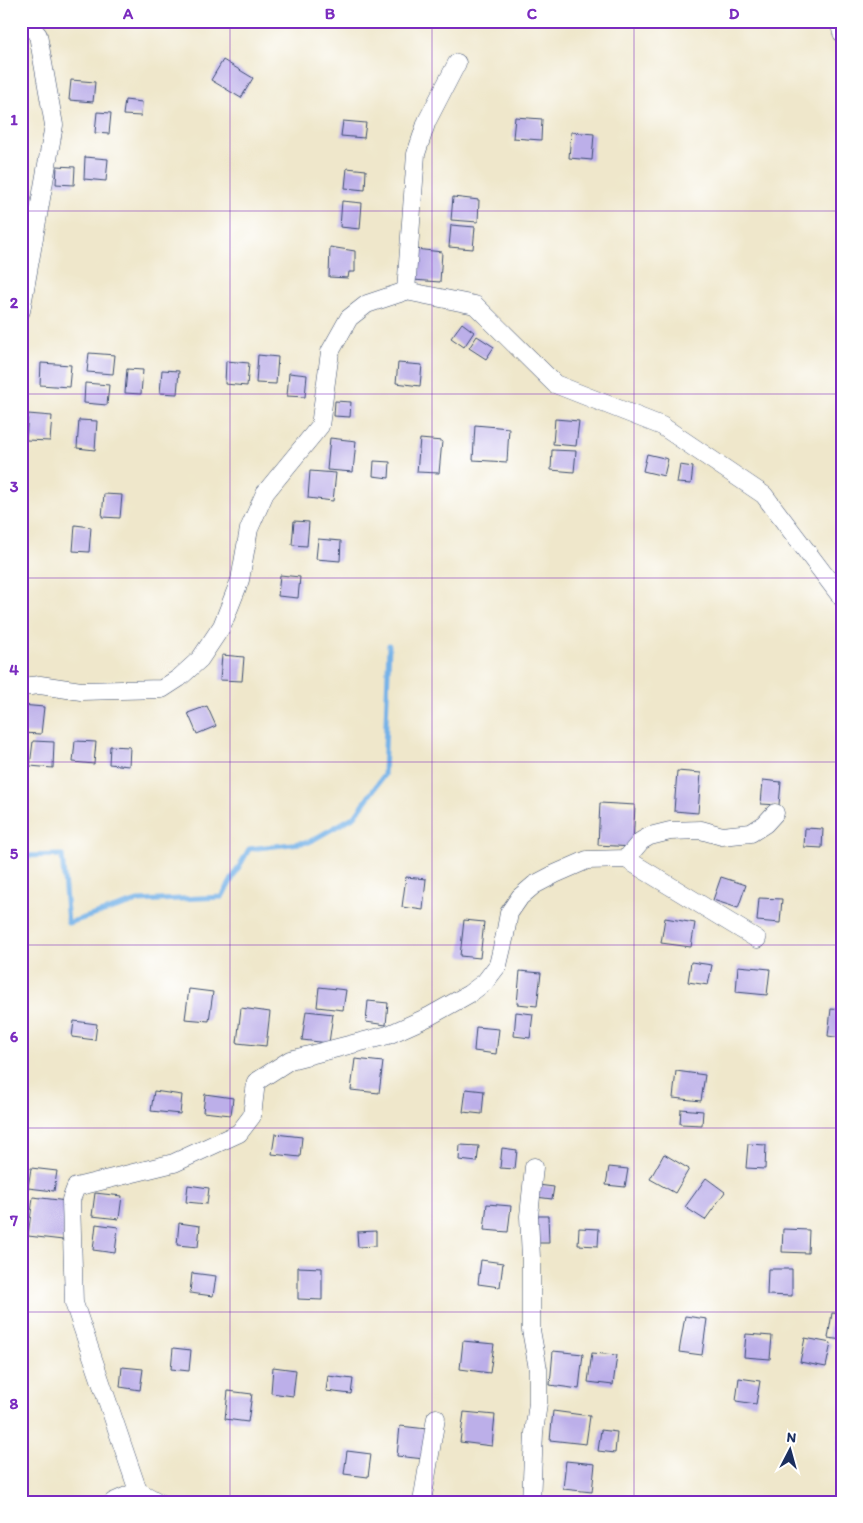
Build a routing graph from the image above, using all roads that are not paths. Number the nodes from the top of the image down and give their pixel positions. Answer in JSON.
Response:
{"nodes":[{"id":1,"x":26,"y":21,"type":"edge"},
{"id":2,"x":839,"y":21,"type":"edge"},
{"id":3,"x":842,"y":33,"type":"edge"},
{"id":4,"x":457,"y":63,"type":"dead end"},
{"id":5,"x":406,"y":291,"type":"junction"},
{"id":6,"x":21,"y":311,"type":"edge"},
{"id":7,"x":842,"y":598,"type":"edge"},
{"id":8,"x":21,"y":687,"type":"edge"},
{"id":9,"x":775,"y":812,"type":"dead end"},
{"id":10,"x":626,"y":859,"type":"junction"},
{"id":11,"x":757,"y":939,"type":"dead end"},
{"id":12,"x":534,"y":1167,"type":"dead end"},
{"id":13,"x":436,"y":1418,"type":"dead end"},
{"id":14,"x":138,"y":1491,"type":"junction"},
{"id":15,"x":113,"y":1502,"type":"edge"},
{"id":16,"x":158,"y":1502,"type":"edge"},
{"id":17,"x":422,"y":1502,"type":"edge"},
{"id":18,"x":531,"y":1502,"type":"edge"}],
"edges":[{"from":1,"to":6,"type":"street"},
{"from":2,"to":3,"type":"street"},
{"from":4,"to":5,"type":"street"},
{"from":5,"to":7,"type":"street"},
{"from":5,"to":8,"type":"street"},
{"from":9,"to":10,"type":"street"},
{"from":10,"to":11,"type":"street"},
{"from":10,"to":14,"type":"street"},
{"from":12,"to":18,"type":"street"},
{"from":13,"to":17,"type":"street"},
{"from":14,"to":15,"type":"street"},
{"from":14,"to":16,"type":"street"}]}
